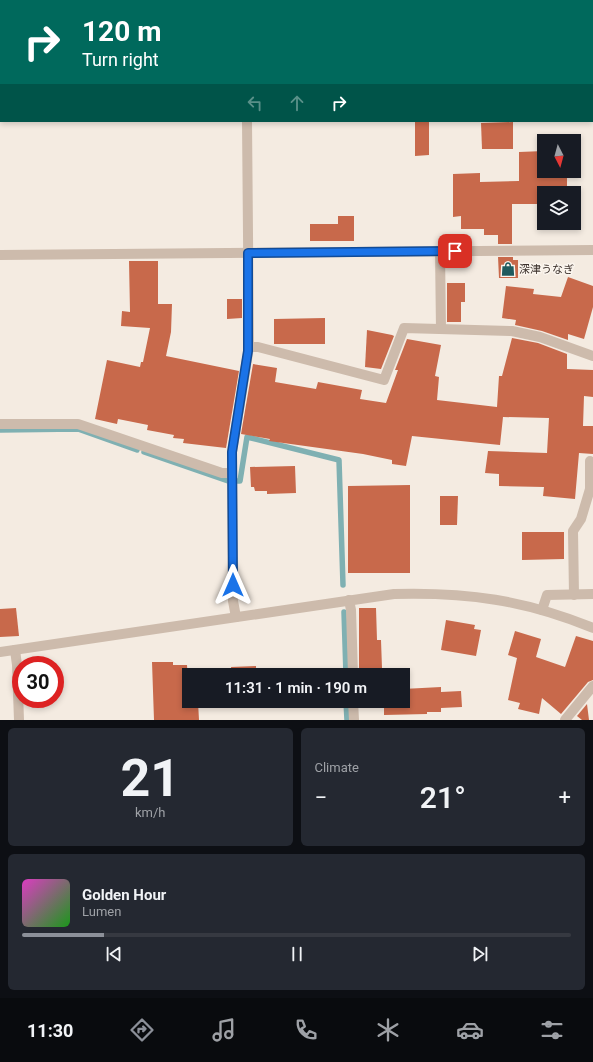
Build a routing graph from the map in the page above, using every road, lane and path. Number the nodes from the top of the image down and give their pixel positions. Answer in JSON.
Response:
{"nodes":[{"id":1,"x":247,"y":122,"type":"edge"},
{"id":2,"x":593,"y":250,"type":"edge"},
{"id":3,"x":440,"y":251,"type":"junction"},
{"id":4,"x":248,"y":253,"type":"junction"},
{"id":5,"x":0,"y":255,"type":"edge"},
{"id":6,"x":440,"y":329,"type":"junction"},
{"id":7,"x":249,"y":347,"type":"junction"},
{"id":8,"x":593,"y":356,"type":"edge"},
{"id":9,"x":0,"y":424,"type":"edge"},
{"id":10,"x":590,"y":461,"type":"dead end"},
{"id":11,"x":232,"y":473,"type":"junction"},
{"id":12,"x":593,"y":594,"type":"edge"},
{"id":13,"x":574,"y":595,"type":"junction"},
{"id":14,"x":349,"y":600,"type":"junction"},
{"id":15,"x":542,"y":610,"type":"junction"},
{"id":16,"x":236,"y":617,"type":"junction"},
{"id":17,"x":593,"y":628,"type":"edge"},
{"id":18,"x":15,"y":650,"type":"junction"},
{"id":19,"x":0,"y":652,"type":"edge"},
{"id":20,"x":353,"y":668,"type":"edge"},
{"id":21,"x":592,"y":689,"type":"edge"},
{"id":22,"x":353,"y":708,"type":"edge"},
{"id":23,"x":19,"y":720,"type":"edge"},
{"id":24,"x":354,"y":720,"type":"edge"},
{"id":25,"x":565,"y":720,"type":"edge"}],
"edges":[{"from":1,"to":4,"type":"street"},
{"from":2,"to":3,"type":"street"},
{"from":3,"to":4,"type":"street"},
{"from":3,"to":6,"type":"street"},
{"from":4,"to":5,"type":"street"},
{"from":4,"to":7,"type":"street"},
{"from":6,"to":7,"type":"street"},
{"from":6,"to":8,"type":"street"},
{"from":7,"to":11,"type":"street"},
{"from":9,"to":11,"type":"street"},
{"from":10,"to":13,"type":"street"},
{"from":11,"to":16,"type":"street"},
{"from":12,"to":13,"type":"street"},
{"from":13,"to":15,"type":"street"},
{"from":14,"to":15,"type":"street"},
{"from":14,"to":16,"type":"street"},
{"from":14,"to":20,"type":"street"},
{"from":15,"to":17,"type":"street"},
{"from":16,"to":18,"type":"street"},
{"from":18,"to":19,"type":"street"},
{"from":18,"to":23,"type":"street"},
{"from":21,"to":25,"type":"street"},
{"from":22,"to":24,"type":"street"}]}
